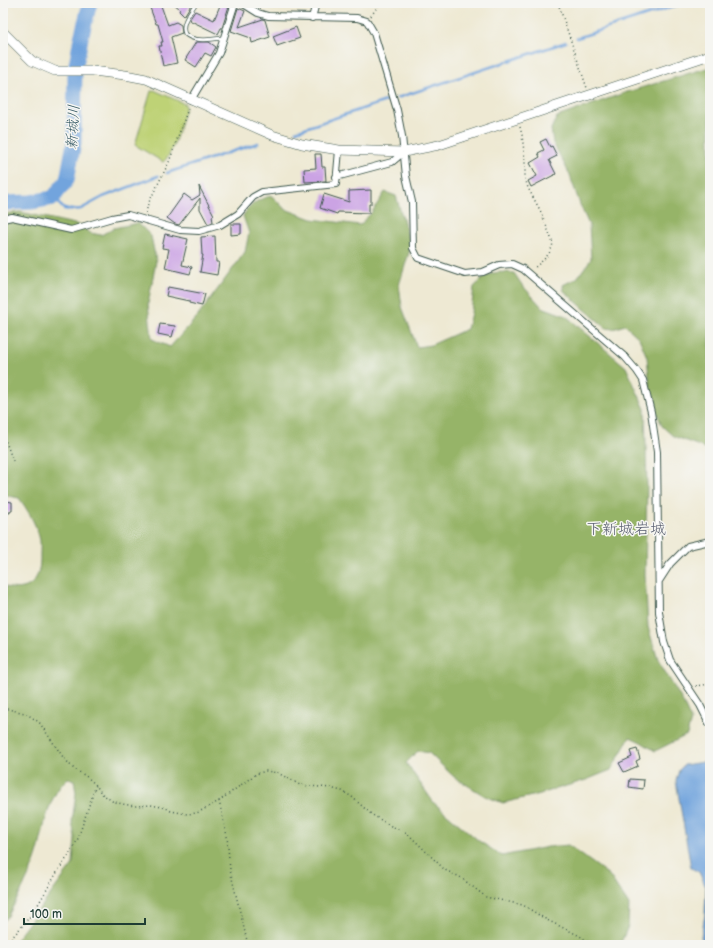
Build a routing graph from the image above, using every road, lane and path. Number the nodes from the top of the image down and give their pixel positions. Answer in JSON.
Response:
{"nodes":[{"id":1,"x":196,"y":3,"type":"edge"},
{"id":2,"x":235,"y":3,"type":"edge"},
{"id":3,"x":242,"y":3,"type":"edge"},
{"id":4,"x":316,"y":3,"type":"edge"},
{"id":5,"x":380,"y":3,"type":"edge"},
{"id":6,"x":558,"y":3,"type":"edge"},
{"id":7,"x":312,"y":18,"type":"junction"},
{"id":8,"x":367,"y":20,"type":"junction"},
{"id":9,"x":3,"y":32,"type":"edge"},
{"id":10,"x":224,"y":38,"type":"junction"},
{"id":11,"x":710,"y":54,"type":"edge"},
{"id":12,"x":590,"y":95,"type":"junction"},
{"id":13,"x":191,"y":100,"type":"junction"},
{"id":14,"x":517,"y":120,"type":"junction"},
{"id":15,"x":339,"y":150,"type":"junction"},
{"id":16,"x":404,"y":152,"type":"junction"},
{"id":17,"x":336,"y":177,"type":"junction"},
{"id":18,"x":3,"y":219,"type":"edge"},
{"id":19,"x":144,"y":219,"type":"junction"},
{"id":20,"x":528,"y":272,"type":"junction"},
{"id":21,"x":3,"y":434,"type":"edge"},
{"id":22,"x":13,"y":461,"type":"dead end"},
{"id":23,"x":710,"y":541,"type":"edge"},
{"id":24,"x":659,"y":581,"type":"junction"},
{"id":25,"x":710,"y":684,"type":"edge"},
{"id":26,"x":688,"y":688,"type":"junction"},
{"id":27,"x":3,"y":708,"type":"edge"},
{"id":28,"x":710,"y":725,"type":"edge"},
{"id":29,"x":96,"y":785,"type":"junction"},
{"id":30,"x":219,"y":801,"type":"junction"},
{"id":31,"x":6,"y":945,"type":"edge"},
{"id":32,"x":248,"y":945,"type":"edge"},
{"id":33,"x":594,"y":945,"type":"edge"}],
"edges":[{"from":1,"to":10,"type":"lane"},
{"from":2,"to":10,"type":"street"},
{"from":3,"to":7,"type":"street"},
{"from":4,"to":7,"type":"street"},
{"from":5,"to":8,"type":"path"},
{"from":6,"to":12,"type":"path"},
{"from":7,"to":8,"type":"street"},
{"from":8,"to":16,"type":"street"},
{"from":9,"to":13,"type":"street"},
{"from":10,"to":13,"type":"street"},
{"from":11,"to":12,"type":"street"},
{"from":12,"to":14,"type":"street"},
{"from":13,"to":15,"type":"street"},
{"from":13,"to":19,"type":"path"},
{"from":14,"to":16,"type":"street"},
{"from":14,"to":20,"type":"path"},
{"from":15,"to":16,"type":"street"},
{"from":15,"to":17,"type":"street"},
{"from":16,"to":17,"type":"street"},
{"from":16,"to":20,"type":"street"},
{"from":17,"to":19,"type":"street"},
{"from":18,"to":19,"type":"street"},
{"from":20,"to":24,"type":"street"},
{"from":21,"to":22,"type":"path"},
{"from":23,"to":24,"type":"street"},
{"from":24,"to":26,"type":"street"},
{"from":25,"to":26,"type":"path"},
{"from":26,"to":28,"type":"street"},
{"from":27,"to":29,"type":"path"},
{"from":29,"to":30,"type":"path"},
{"from":29,"to":31,"type":"path"},
{"from":30,"to":32,"type":"path"},
{"from":30,"to":33,"type":"path"}]}
